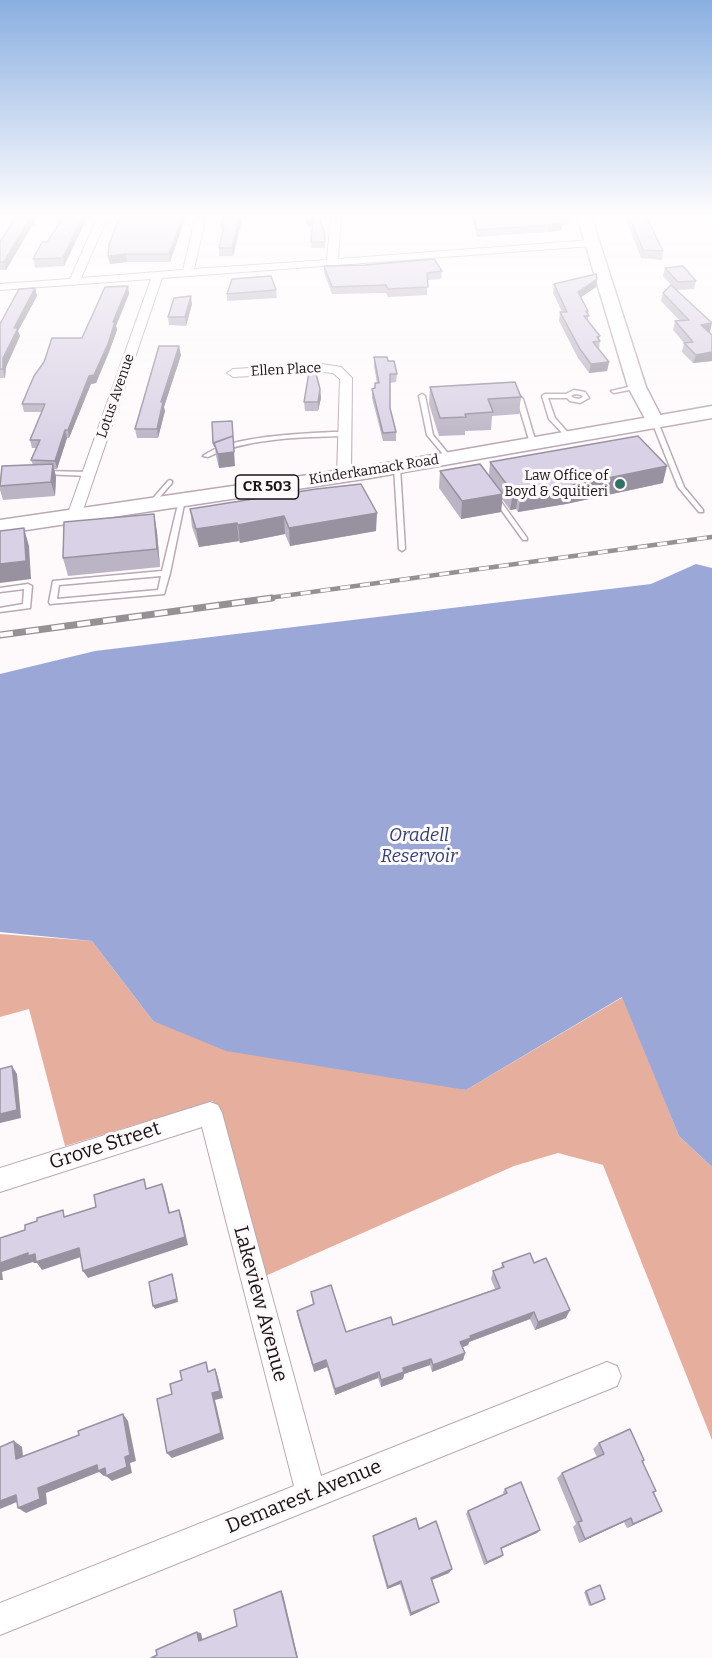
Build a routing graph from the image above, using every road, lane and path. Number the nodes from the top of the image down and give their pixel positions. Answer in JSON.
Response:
{"nodes":[{"id":1,"x":152,"y":293,"type":"edge"},
{"id":2,"x":608,"y":293,"type":"edge"},
{"id":3,"x":233,"y":373,"type":"dead end"},
{"id":4,"x":637,"y":387,"type":"junction"},
{"id":5,"x":614,"y":391,"type":"dead end"},
{"id":6,"x":506,"y":392,"type":"edge"},
{"id":7,"x":422,"y":396,"type":"dead end"},
{"id":8,"x":568,"y":396,"type":"dead end"},
{"id":9,"x":712,"y":412,"type":"edge"},
{"id":10,"x":655,"y":422,"type":"junction"},
{"id":11,"x":345,"y":434,"type":"junction"},
{"id":12,"x":569,"y":437,"type":"junction"},
{"id":13,"x":533,"y":443,"type":"junction"},
{"id":14,"x":206,"y":456,"type":"dead end"},
{"id":15,"x":462,"y":459,"type":"junction"},
{"id":16,"x":397,"y":467,"type":"junction"},
{"id":17,"x":35,"y":473,"type":"edge"},
{"id":18,"x":89,"y":474,"type":"junction"},
{"id":19,"x":344,"y":476,"type":"junction"},
{"id":20,"x":492,"y":492,"type":"edge"},
{"id":21,"x":181,"y":500,"type":"junction"},
{"id":22,"x":701,"y":511,"type":"dead end"},
{"id":23,"x":74,"y":516,"type":"junction"},
{"id":24,"x":0,"y":527,"type":"edge"},
{"id":25,"x":525,"y":539,"type":"dead end"},
{"id":26,"x":402,"y":549,"type":"dead end"},
{"id":27,"x":166,"y":573,"type":"junction"},
{"id":28,"x":0,"y":590,"type":"edge"},
{"id":29,"x":0,"y":610,"type":"edge"},
{"id":30,"x":210,"y":1113,"type":"joint"},
{"id":31,"x":0,"y":1180,"type":"edge"},
{"id":32,"x":608,"y":1376,"type":"dead end"},
{"id":33,"x":311,"y":1494,"type":"junction"},
{"id":34,"x":0,"y":1618,"type":"edge"}],
"edges":[{"from":1,"to":18,"type":"street","name":"Lotus Avenue"},
{"from":2,"to":4,"type":"street"},
{"from":3,"to":11,"type":"street","name":"Ellen Place"},
{"from":4,"to":5,"type":"lane"},
{"from":4,"to":10,"type":"street"},
{"from":6,"to":13,"type":"lane"},
{"from":7,"to":15,"type":"lane"},
{"from":8,"to":12,"type":"lane"},
{"from":9,"to":10,"type":"main road","name":"Kinderkamack Road","number":"CR 503"},
{"from":10,"to":12,"type":"main road","name":"Kinderkamack Road","number":"CR 503"},
{"from":10,"to":22,"type":"lane"},
{"from":11,"to":14,"type":"lane"},
{"from":11,"to":19,"type":"street","name":"Ellen Place"},
{"from":12,"to":13,"type":"main road","name":"Kinderkamack Road","number":"CR 503"},
{"from":13,"to":15,"type":"main road","name":"Kinderkamack Road","number":"CR 503"},
{"from":15,"to":16,"type":"main road","name":"Kinderkamack Road","number":"CR 503"},
{"from":16,"to":19,"type":"main road","name":"Kinderkamack Road","number":"CR 503"},
{"from":16,"to":26,"type":"lane"},
{"from":17,"to":18,"type":"lane"},
{"from":18,"to":23,"type":"street","name":"Lotus Avenue"},
{"from":19,"to":21,"type":"main road","name":"Kinderkamack Road","number":"CR 503"},
{"from":20,"to":25,"type":"lane"},
{"from":21,"to":23,"type":"main road","name":"Kinderkamack Road","number":"CR 503"},
{"from":21,"to":27,"type":"lane"},
{"from":23,"to":24,"type":"main road","name":"Kinderkamack Road","number":"CR 503"},
{"from":27,"to":27,"type":"lane"},
{"from":28,"to":29,"type":"lane"},
{"from":30,"to":31,"type":"street","name":"Grove Street"},
{"from":30,"to":33,"type":"street","name":"Lakeview Avenue"},
{"from":32,"to":33,"type":"street","name":"Demarest Avenue"},
{"from":33,"to":34,"type":"street","name":"Demarest Avenue"}]}
